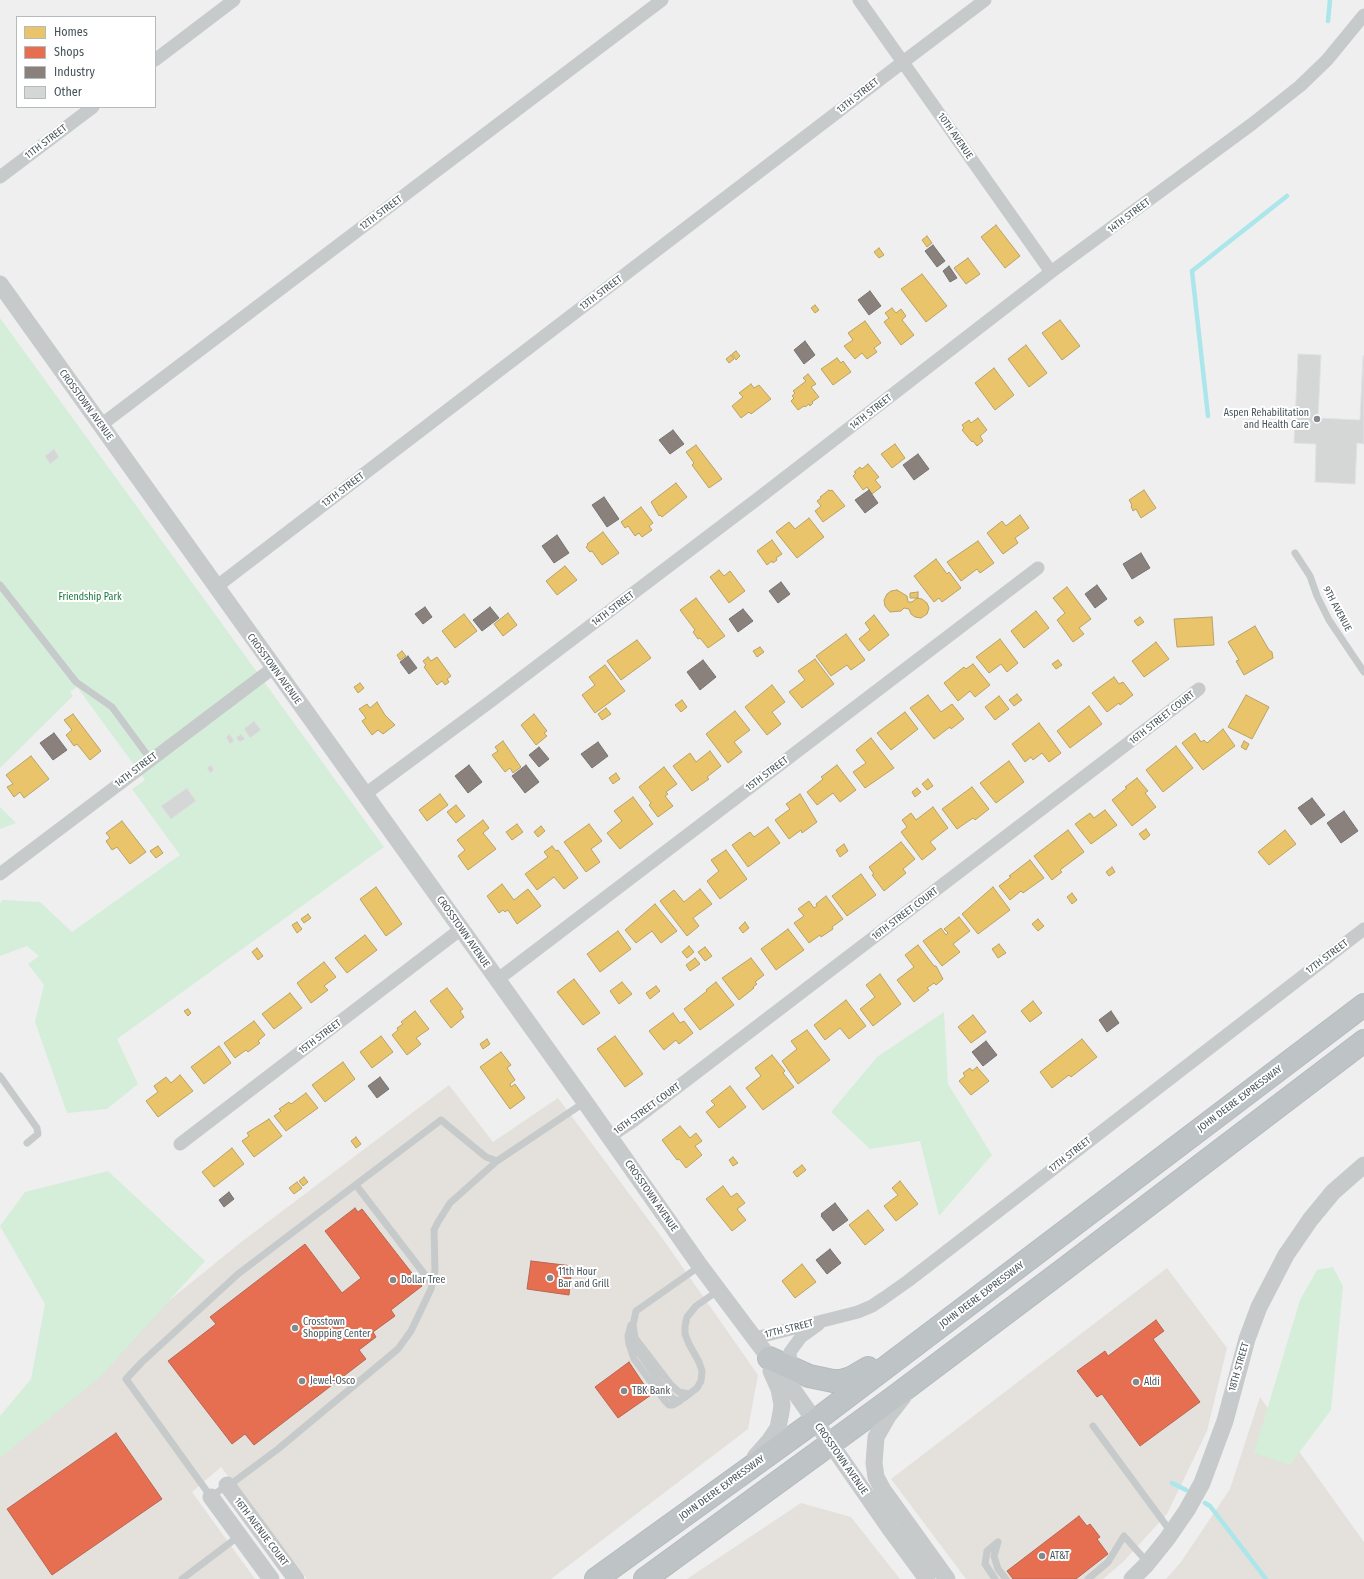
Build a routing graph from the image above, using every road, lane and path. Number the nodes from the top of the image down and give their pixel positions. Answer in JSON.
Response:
{"nodes":[{"id":1,"x":234,"y":0,"type":"edge"},
{"id":2,"x":662,"y":0,"type":"edge"},
{"id":3,"x":859,"y":0,"type":"edge"},
{"id":4,"x":985,"y":0,"type":"edge"},
{"id":5,"x":1364,"y":15,"type":"edge"},
{"id":6,"x":156,"y":59,"type":"edge"},
{"id":7,"x":903,"y":62,"type":"junction"},
{"id":8,"x":91,"y":108,"type":"edge"},
{"id":9,"x":0,"y":177,"type":"edge"},
{"id":10,"x":1051,"y":272,"type":"junction"},
{"id":11,"x":0,"y":284,"type":"edge"},
{"id":12,"x":101,"y":426,"type":"junction"},
{"id":13,"x":1295,"y":553,"type":"dead end"},
{"id":14,"x":1038,"y":568,"type":"dead end"},
{"id":15,"x":0,"y":585,"type":"edge"},
{"id":16,"x":216,"y":587,"type":"junction"},
{"id":17,"x":273,"y":668,"type":"junction"},
{"id":18,"x":1364,"y":672,"type":"edge"},
{"id":19,"x":1199,"y":689,"type":"dead end"},
{"id":20,"x":151,"y":760,"type":"junction"},
{"id":21,"x":364,"y":794,"type":"junction"},
{"id":22,"x":0,"y":874,"type":"edge"},
{"id":23,"x":1364,"y":929,"type":"edge"},
{"id":24,"x":461,"y":930,"type":"junction"},
{"id":25,"x":497,"y":980,"type":"junction"},
{"id":26,"x":1364,"y":1005,"type":"edge"},
{"id":27,"x":1364,"y":1041,"type":"edge"},
{"id":28,"x":0,"y":1076,"type":"edge"},
{"id":29,"x":585,"y":1102,"type":"junction"},
{"id":30,"x":609,"y":1137,"type":"junction"},
{"id":31,"x":27,"y":1143,"type":"dead end"},
{"id":32,"x":180,"y":1144,"type":"dead end"},
{"id":33,"x":497,"y":1161,"type":"junction"},
{"id":34,"x":1364,"y":1165,"type":"edge"},
{"id":35,"x":356,"y":1185,"type":"junction"},
{"id":36,"x":1054,"y":1240,"type":"junction"},
{"id":37,"x":700,"y":1265,"type":"junction"},
{"id":38,"x":432,"y":1284,"type":"junction"},
{"id":39,"x":719,"y":1290,"type":"junction"},
{"id":40,"x":634,"y":1319,"type":"junction"},
{"id":41,"x":824,"y":1320,"type":"junction"},
{"id":42,"x":762,"y":1347,"type":"junction"},
{"id":43,"x":791,"y":1369,"type":"junction"},
{"id":44,"x":915,"y":1380,"type":"junction"},
{"id":45,"x":794,"y":1391,"type":"junction"},
{"id":46,"x":686,"y":1396,"type":"junction"},
{"id":47,"x":815,"y":1421,"type":"junction"},
{"id":48,"x":1093,"y":1426,"type":"dead end"},
{"id":49,"x":831,"y":1444,"type":"junction"},
{"id":50,"x":226,"y":1485,"type":"junction"},
{"id":51,"x":721,"y":1489,"type":"junction"},
{"id":52,"x":211,"y":1497,"type":"junction"},
{"id":53,"x":1172,"y":1533,"type":"junction"},
{"id":54,"x":239,"y":1536,"type":"junction"},
{"id":55,"x":1148,"y":1563,"type":"junction"},
{"id":56,"x":182,"y":1579,"type":"edge"},
{"id":57,"x":271,"y":1579,"type":"edge"},
{"id":58,"x":296,"y":1579,"type":"edge"},
{"id":59,"x":596,"y":1579,"type":"edge"},
{"id":60,"x":645,"y":1579,"type":"edge"},
{"id":61,"x":927,"y":1579,"type":"edge"},
{"id":62,"x":947,"y":1579,"type":"edge"},
{"id":63,"x":995,"y":1579,"type":"edge"},
{"id":64,"x":1006,"y":1579,"type":"edge"},
{"id":65,"x":1088,"y":1579,"type":"edge"},
{"id":66,"x":1132,"y":1579,"type":"edge"}],
"edges":[{"from":1,"to":6,"type":"street"},
{"from":2,"to":12,"type":"street","name":"12TH STREET"},
{"from":3,"to":7,"type":"street","name":"10TH AVENUE"},
{"from":4,"to":7,"type":"street","name":"13TH STREET"},
{"from":5,"to":10,"type":"street","name":"14TH STREET"},
{"from":7,"to":10,"type":"street","name":"10TH AVENUE"},
{"from":7,"to":16,"type":"street","name":"13TH STREET"},
{"from":8,"to":9,"type":"street","name":"11TH STREET"},
{"from":10,"to":21,"type":"street","name":"14TH STREET"},
{"from":11,"to":12,"type":"street","name":"CROSSTOWN AVENUE"},
{"from":12,"to":16,"type":"street","name":"CROSSTOWN AVENUE"},
{"from":13,"to":18,"type":"lane","name":"9TH AVENUE"},
{"from":14,"to":25,"type":"street","name":"15TH STREET"},
{"from":15,"to":20,"type":"lane"},
{"from":16,"to":17,"type":"street","name":"CROSSTOWN AVENUE"},
{"from":17,"to":20,"type":"street","name":"14TH STREET"},
{"from":17,"to":21,"type":"street","name":"CROSSTOWN AVENUE"},
{"from":19,"to":30,"type":"street","name":"16TH STREET COURT"},
{"from":20,"to":22,"type":"street","name":"14TH STREET"},
{"from":21,"to":24,"type":"street","name":"CROSSTOWN AVENUE"},
{"from":23,"to":41,"type":"street","name":"17TH STREET"},
{"from":24,"to":25,"type":"street","name":"CROSSTOWN AVENUE"},
{"from":24,"to":32,"type":"street","name":"15TH STREET"},
{"from":25,"to":29,"type":"street","name":"CROSSTOWN AVENUE"},
{"from":26,"to":36,"type":"highway","name":"JOHN DEERE EXPRESSWAY"},
{"from":27,"to":44,"type":"highway"},
{"from":28,"to":31,"type":"lane"},
{"from":29,"to":30,"type":"street","name":"CROSSTOWN AVENUE"},
{"from":29,"to":33,"type":"lane"},
{"from":30,"to":37,"type":"street","name":"CROSSTOWN AVENUE"},
{"from":33,"to":35,"type":"lane"},
{"from":33,"to":38,"type":"lane"},
{"from":34,"to":53,"type":"street","name":"18TH STREET"},
{"from":35,"to":38,"type":"lane"},
{"from":35,"to":52,"type":"lane"},
{"from":36,"to":43,"type":"highway"},
{"from":36,"to":47,"type":"highway","name":"JOHN DEERE EXPRESSWAY"},
{"from":37,"to":39,"type":"street","name":"CROSSTOWN AVENUE"},
{"from":37,"to":40,"type":"lane"},
{"from":38,"to":50,"type":"lane"},
{"from":39,"to":42,"type":"street","name":"CROSSTOWN AVENUE"},
{"from":39,"to":46,"type":"lane"},
{"from":40,"to":46,"type":"lane"},
{"from":40,"to":46,"type":"lane"},
{"from":41,"to":42,"type":"street","name":"17TH STREET"},
{"from":41,"to":43,"type":"street"},
{"from":42,"to":43,"type":"highway"},
{"from":42,"to":45,"type":"street","name":"CROSSTOWN AVENUE"},
{"from":42,"to":51,"type":"street"},
{"from":43,"to":45,"type":"street"},
{"from":44,"to":49,"type":"highway"},
{"from":44,"to":62,"type":"street"},
{"from":45,"to":47,"type":"street","name":"CROSSTOWN AVENUE"},
{"from":47,"to":49,"type":"street","name":"CROSSTOWN AVENUE"},
{"from":47,"to":51,"type":"highway","name":"JOHN DEERE EXPRESSWAY"},
{"from":48,"to":53,"type":"lane"},
{"from":49,"to":60,"type":"highway"},
{"from":49,"to":61,"type":"street","name":"CROSSTOWN AVENUE"},
{"from":50,"to":52,"type":"lane"},
{"from":50,"to":58,"type":"street","name":"16TH AVENUE COURT"},
{"from":51,"to":59,"type":"highway","name":"JOHN DEERE EXPRESSWAY"},
{"from":52,"to":54,"type":"street","name":"16TH AVENUE COURT"},
{"from":53,"to":55,"type":"street","name":"18TH STREET"},
{"from":54,"to":56,"type":"lane"},
{"from":54,"to":57,"type":"street","name":"16TH AVENUE COURT"},
{"from":55,"to":65,"type":"lane"},
{"from":55,"to":66,"type":"street","name":"18TH STREET"},
{"from":63,"to":64,"type":"lane"}]}
